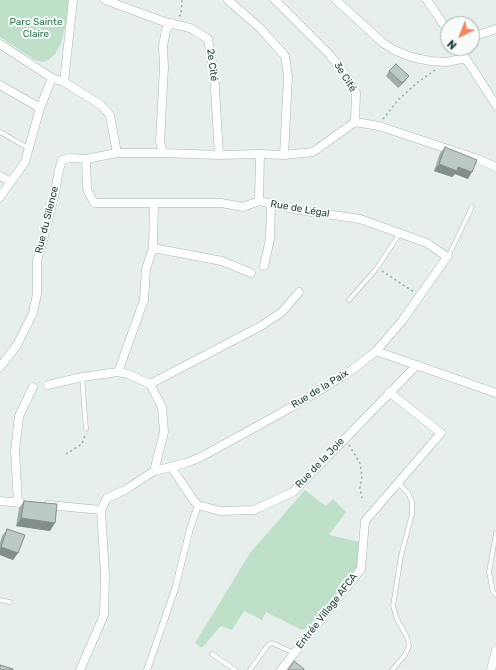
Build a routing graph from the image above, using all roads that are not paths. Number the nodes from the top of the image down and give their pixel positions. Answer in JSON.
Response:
{"nodes":[{"id":1,"x":73,"y":0,"type":"edge"},
{"id":2,"x":105,"y":0,"type":"edge"},
{"id":3,"x":228,"y":0,"type":"edge"},
{"id":4,"x":275,"y":0,"type":"edge"},
{"id":5,"x":336,"y":0,"type":"edge"},
{"id":6,"x":427,"y":0,"type":"edge"},
{"id":7,"x":440,"y":19,"type":"edge"},
{"id":8,"x":171,"y":23,"type":"junction"},
{"id":9,"x":496,"y":29,"type":"edge"},
{"id":10,"x":480,"y":34,"type":"edge"},
{"id":11,"x":0,"y":44,"type":"edge"},
{"id":12,"x":465,"y":58,"type":"joint"},
{"id":13,"x":52,"y":78,"type":"junction"},
{"id":14,"x":64,"y":82,"type":"junction"},
{"id":15,"x":0,"y":85,"type":"edge"},
{"id":16,"x":496,"y":105,"type":"edge"},
{"id":17,"x":40,"y":108,"type":"junction"},
{"id":18,"x":355,"y":122,"type":"junction"},
{"id":19,"x":0,"y":132,"type":"edge"},
{"id":20,"x":28,"y":148,"type":"junction"},
{"id":21,"x":163,"y":153,"type":"junction"},
{"id":22,"x":115,"y":154,"type":"junction"},
{"id":23,"x":260,"y":154,"type":"junction"},
{"id":24,"x":219,"y":155,"type":"junction"},
{"id":25,"x":284,"y":155,"type":"junction"},
{"id":26,"x":86,"y":159,"type":"junction"},
{"id":27,"x":496,"y":167,"type":"edge"},
{"id":28,"x":0,"y":176,"type":"edge"},
{"id":29,"x":11,"y":182,"type":"junction"},
{"id":30,"x":0,"y":197,"type":"edge"},
{"id":31,"x":259,"y":201,"type":"junction"},
{"id":32,"x":154,"y":203,"type":"junction"},
{"id":33,"x":271,"y":204,"type":"junction"},
{"id":34,"x":472,"y":207,"type":"dead end"},
{"id":35,"x":400,"y":233,"type":"junction"},
{"id":36,"x":153,"y":248,"type":"junction"},
{"id":37,"x":448,"y":257,"type":"junction"},
{"id":38,"x":264,"y":266,"type":"dead end"},
{"id":39,"x":251,"y":273,"type":"dead end"},
{"id":40,"x":299,"y":292,"type":"dead end"},
{"id":41,"x":349,"y":300,"type":"dead end"},
{"id":42,"x":376,"y":351,"type":"junction"},
{"id":43,"x":417,"y":365,"type":"junction"},
{"id":44,"x":0,"y":367,"type":"edge"},
{"id":45,"x":118,"y":372,"type":"junction"},
{"id":46,"x":82,"y":377,"type":"junction"},
{"id":47,"x":150,"y":384,"type":"junction"},
{"id":48,"x":48,"y":385,"type":"dead end"},
{"id":49,"x":33,"y":387,"type":"dead end"},
{"id":50,"x":389,"y":392,"type":"junction"},
{"id":51,"x":496,"y":393,"type":"edge"},
{"id":52,"x":86,"y":429,"type":"road end"},
{"id":53,"x":171,"y":467,"type":"junction"},
{"id":54,"x":154,"y":471,"type":"junction"},
{"id":55,"x":398,"y":483,"type":"junction"},
{"id":56,"x":0,"y":501,"type":"edge"},
{"id":57,"x":18,"y":503,"type":"junction"},
{"id":58,"x":198,"y":505,"type":"junction"},
{"id":59,"x":101,"y":510,"type":"junction"},
{"id":60,"x":496,"y":533,"type":"edge"},
{"id":61,"x":496,"y":595,"type":"edge"},
{"id":62,"x":0,"y":600,"type":"edge"},
{"id":63,"x":10,"y":602,"type":"dead end"},
{"id":64,"x":496,"y":650,"type":"edge"},
{"id":65,"x":294,"y":653,"type":"junction"},
{"id":66,"x":212,"y":654,"type":"dead end"},
{"id":67,"x":80,"y":670,"type":"edge"},
{"id":68,"x":147,"y":670,"type":"edge"},
{"id":69,"x":235,"y":670,"type":"edge"},
{"id":70,"x":250,"y":670,"type":"edge"},
{"id":71,"x":281,"y":670,"type":"edge"},
{"id":72,"x":392,"y":670,"type":"edge"},
{"id":73,"x":491,"y":670,"type":"edge"}],
"edges":[{"from":1,"to":14,"type":"street"},
{"from":2,"to":8,"type":"street","name":"2e Cité"},
{"from":3,"to":25,"type":"street"},
{"from":4,"to":18,"type":"street","name":"3e Cité"},
{"from":5,"to":12,"type":"street"},
{"from":6,"to":7,"type":"street"},
{"from":8,"to":21,"type":"street"},
{"from":8,"to":24,"type":"street","name":"2e Cité"},
{"from":9,"to":10,"type":"street"},
{"from":11,"to":13,"type":"street"},
{"from":12,"to":16,"type":"street"},
{"from":13,"to":14,"type":"street"},
{"from":13,"to":17,"type":"street"},
{"from":14,"to":22,"type":"street"},
{"from":15,"to":17,"type":"street"},
{"from":17,"to":20,"type":"street"},
{"from":18,"to":25,"type":"street"},
{"from":18,"to":27,"type":"street"},
{"from":19,"to":20,"type":"lane"},
{"from":20,"to":29,"type":"street"},
{"from":21,"to":22,"type":"street"},
{"from":21,"to":24,"type":"street"},
{"from":22,"to":26,"type":"street"},
{"from":23,"to":24,"type":"street"},
{"from":23,"to":25,"type":"street"},
{"from":23,"to":31,"type":"street"},
{"from":26,"to":32,"type":"street","name":"Rue de Légal"},
{"from":26,"to":44,"type":"street","name":"Rue du Silence"},
{"from":28,"to":29,"type":"street"},
{"from":29,"to":30,"type":"street"},
{"from":31,"to":32,"type":"street","name":"Rue de Légal"},
{"from":31,"to":33,"type":"street","name":"Rue de Légal"},
{"from":32,"to":36,"type":"street"},
{"from":33,"to":35,"type":"street","name":"Rue de Légal"},
{"from":33,"to":38,"type":"street"},
{"from":34,"to":37,"type":"lane"},
{"from":35,"to":37,"type":"street","name":"Rue de Légal"},
{"from":35,"to":41,"type":"lane"},
{"from":36,"to":39,"type":"street"},
{"from":36,"to":45,"type":"street"},
{"from":37,"to":42,"type":"street","name":"Rue de la Paix"},
{"from":40,"to":47,"type":"street"},
{"from":42,"to":43,"type":"street"},
{"from":42,"to":53,"type":"street","name":"Rue de la Paix"},
{"from":43,"to":50,"type":"street","name":"Rue de la Joie"},
{"from":43,"to":51,"type":"street"},
{"from":45,"to":46,"type":"street"},
{"from":45,"to":47,"type":"street"},
{"from":46,"to":48,"type":"street"},
{"from":46,"to":52,"type":"lane"},
{"from":47,"to":54,"type":"street"},
{"from":49,"to":57,"type":"street"},
{"from":50,"to":55,"type":"street","name":"Entrée Village AFCA"},
{"from":50,"to":58,"type":"street","name":"Rue de la Joie"},
{"from":53,"to":54,"type":"street","name":"Rue de la Paix"},
{"from":53,"to":58,"type":"street"},
{"from":54,"to":59,"type":"street","name":"Rue de la Paix"},
{"from":55,"to":65,"type":"street","name":"Entrée Village AFCA"},
{"from":55,"to":72,"type":"lane"},
{"from":56,"to":57,"type":"street"},
{"from":57,"to":59,"type":"street"},
{"from":58,"to":68,"type":"street"},
{"from":59,"to":67,"type":"street"},
{"from":60,"to":61,"type":"lane"},
{"from":62,"to":63,"type":"lane"},
{"from":64,"to":73,"type":"street"},
{"from":65,"to":70,"type":"lane"},
{"from":65,"to":71,"type":"street","name":"Entrée Village AFCA"},
{"from":66,"to":69,"type":"lane"}]}
